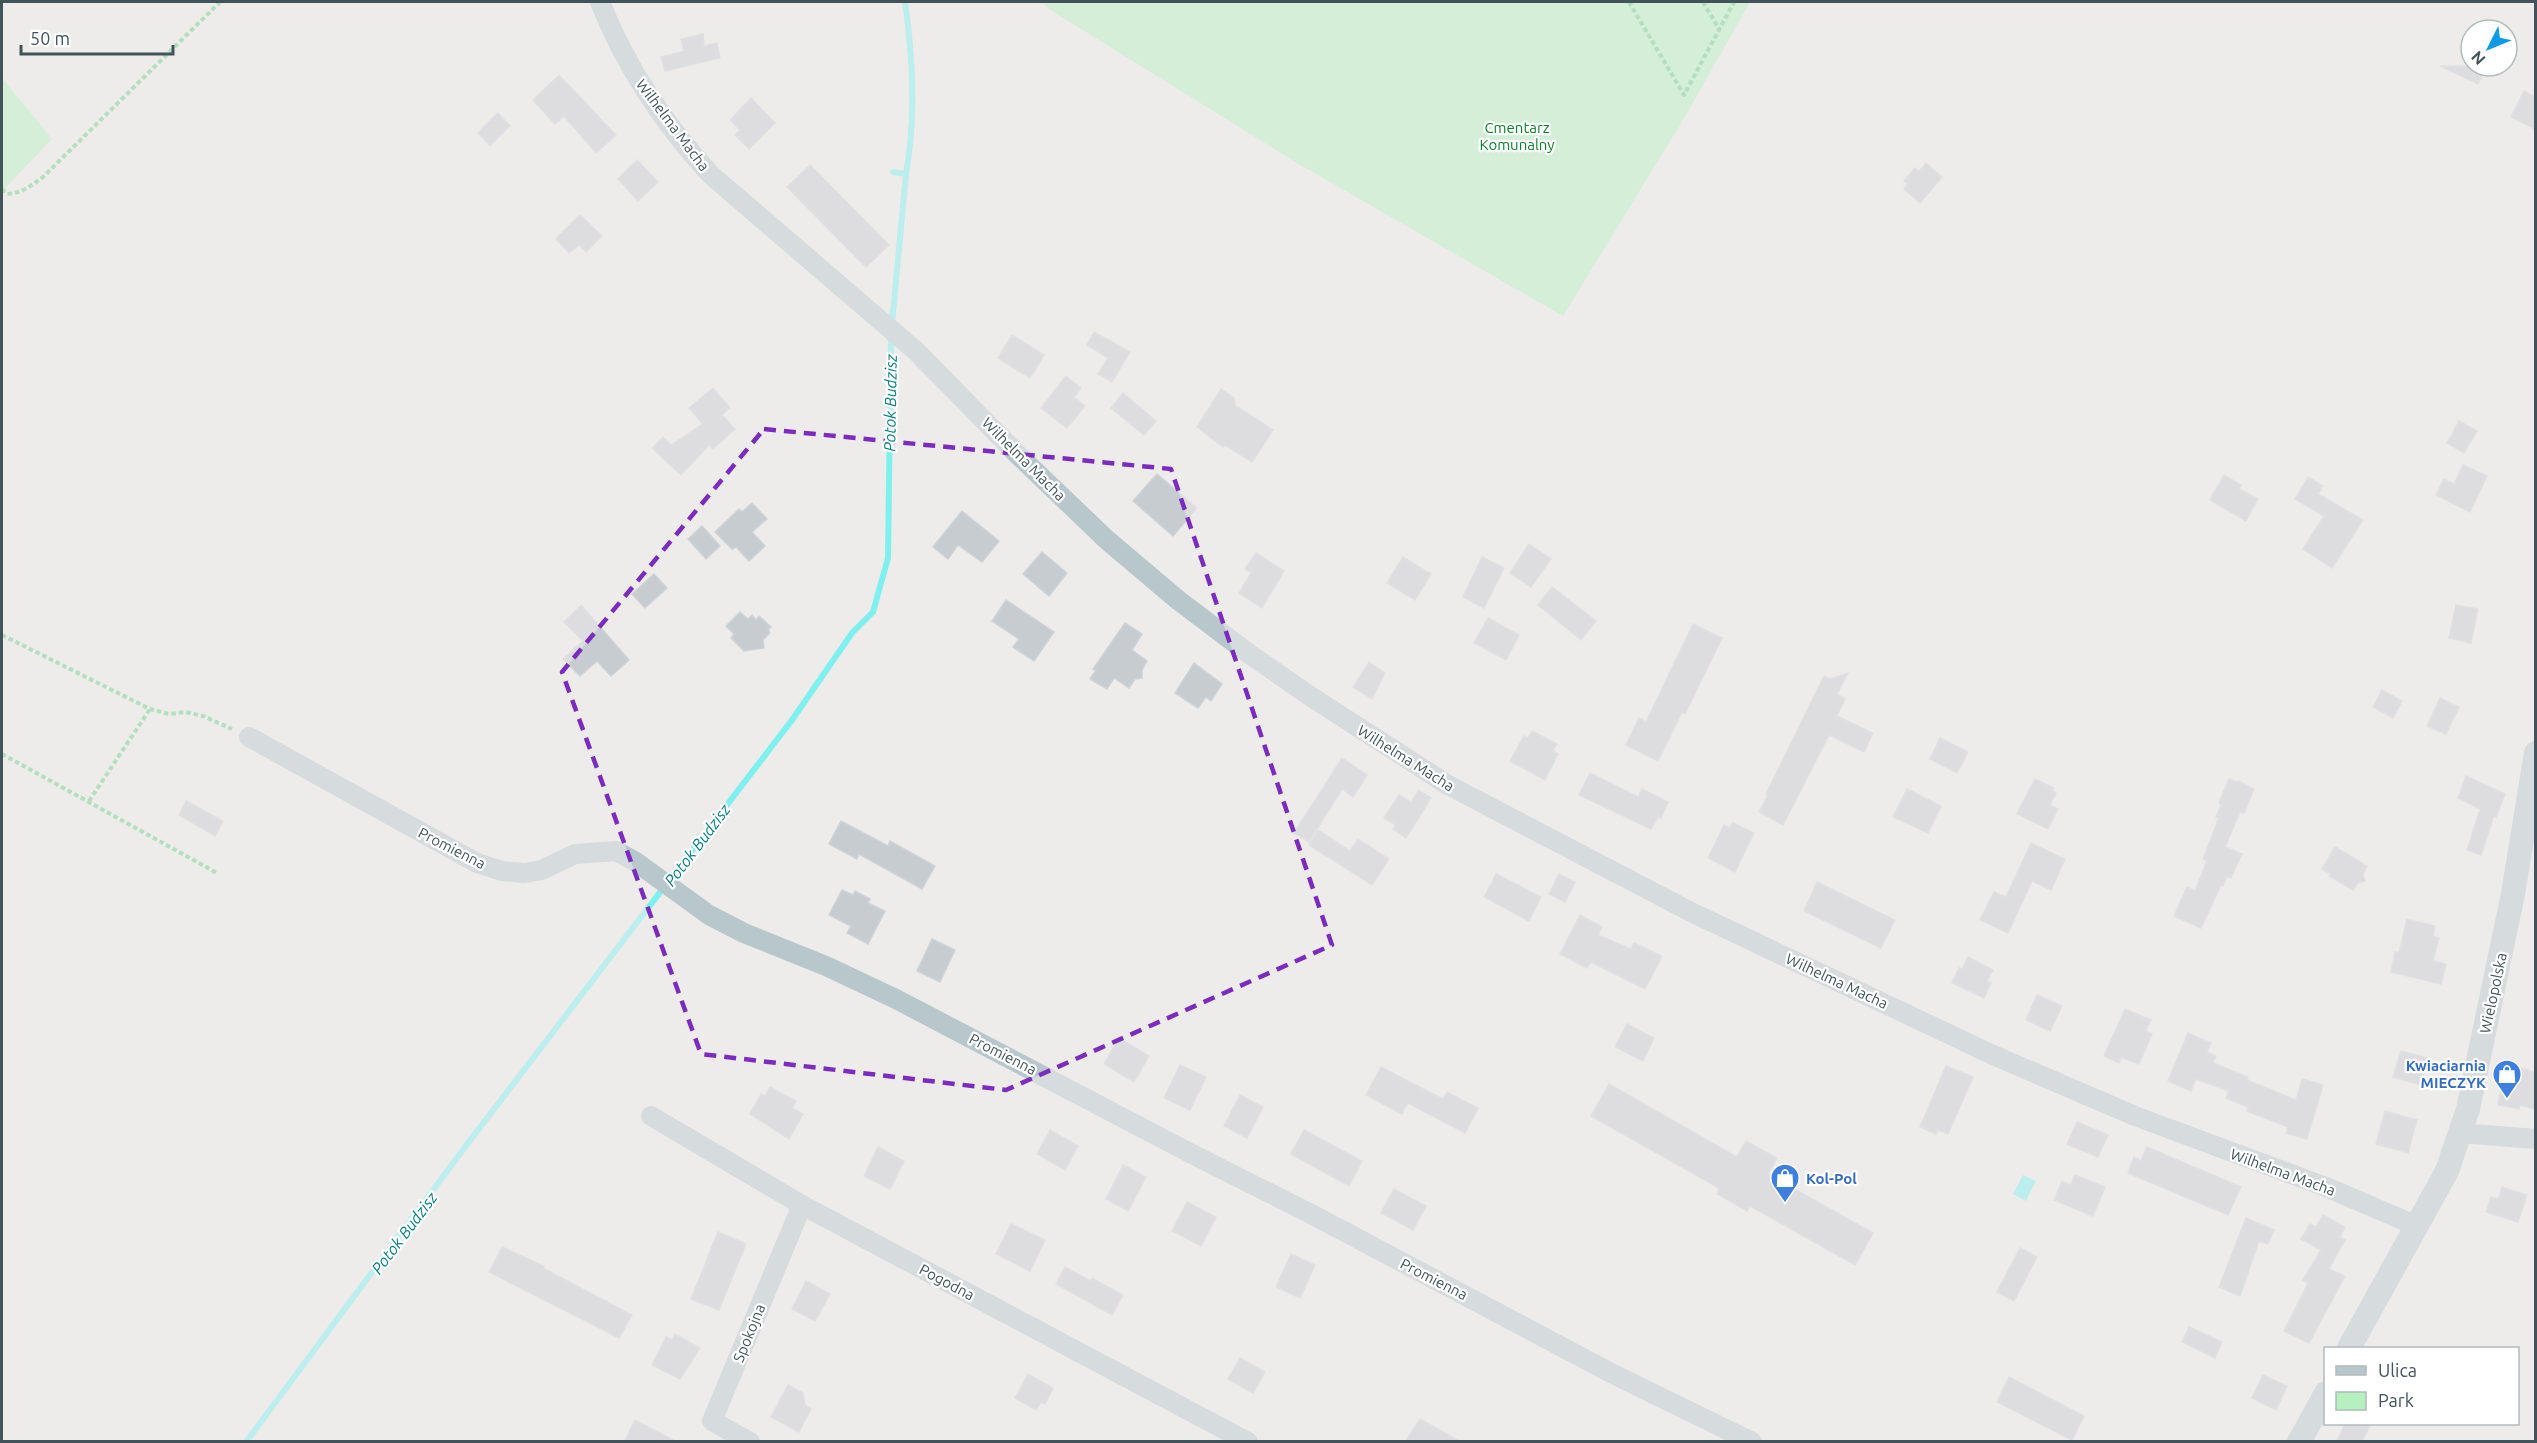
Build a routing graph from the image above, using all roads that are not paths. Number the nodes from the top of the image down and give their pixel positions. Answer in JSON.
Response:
{"nodes":[{"id":1,"x":600,"y":2,"type":"edge"},
{"id":2,"x":249,"y":737,"type":"road end"},
{"id":3,"x":2535,"y":753,"type":"edge"},
{"id":4,"x":651,"y":1116,"type":"dead end"},
{"id":5,"x":2460,"y":1133,"type":"junction"},
{"id":6,"x":2535,"y":1139,"type":"edge"},
{"id":7,"x":802,"y":1205,"type":"junction"},
{"id":8,"x":2417,"y":1226,"type":"junction"},
{"id":9,"x":2350,"y":1347,"type":"edge"},
{"id":10,"x":2324,"y":1395,"type":"edge"},
{"id":11,"x":750,"y":1442,"type":"edge"},
{"id":12,"x":1248,"y":1442,"type":"edge"},
{"id":13,"x":1752,"y":1442,"type":"edge"},
{"id":14,"x":2299,"y":1442,"type":"edge"}],
"edges":[{"from":1,"to":8,"type":"street","name":"Wilhelma Macha"},
{"from":2,"to":13,"type":"street","name":"Promienna"},
{"from":3,"to":5,"type":"street","name":"Wielopolska"},
{"from":4,"to":7,"type":"street","name":"Pogodna"},
{"from":5,"to":6,"type":"street"},
{"from":5,"to":8,"type":"street","name":"Wielopolska"},
{"from":7,"to":11,"type":"street","name":"Spokojna"},
{"from":7,"to":12,"type":"street","name":"Pogodna"},
{"from":8,"to":9,"type":"street","name":"Wielopolska"},
{"from":10,"to":14,"type":"street"}]}
